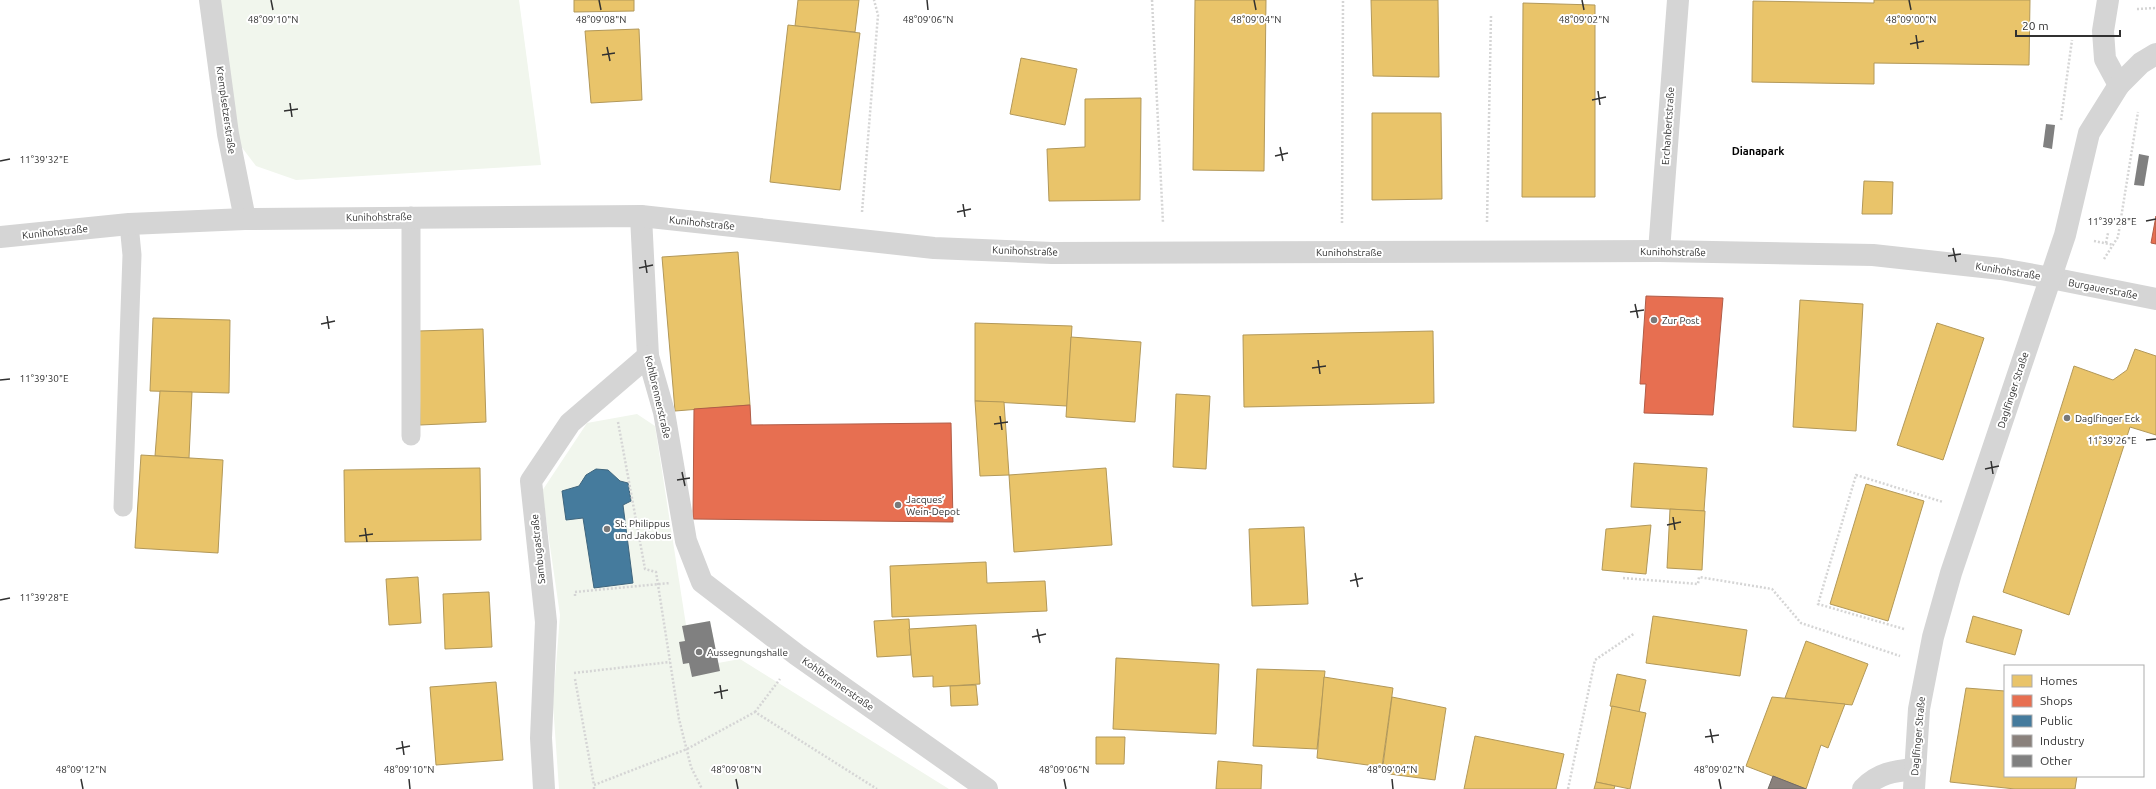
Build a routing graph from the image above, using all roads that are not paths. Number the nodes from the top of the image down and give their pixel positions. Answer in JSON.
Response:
{"nodes":[{"id":1,"x":210,"y":0,"type":"edge"},
{"id":2,"x":1678,"y":0,"type":"edge"},
{"id":3,"x":2108,"y":0,"type":"edge"},
{"id":4,"x":2156,"y":54,"type":"edge"},
{"id":5,"x":2119,"y":85,"type":"junction"},
{"id":6,"x":411,"y":216,"type":"junction"},
{"id":7,"x":641,"y":216,"type":"junction"},
{"id":8,"x":245,"y":218,"type":"junction"},
{"id":9,"x":129,"y":224,"type":"junction"},
{"id":10,"x":0,"y":237,"type":"edge"},
{"id":11,"x":1659,"y":251,"type":"junction"},
{"id":12,"x":2050,"y":278,"type":"junction"},
{"id":13,"x":2156,"y":299,"type":"edge"},
{"id":14,"x":648,"y":356,"type":"junction"},
{"id":15,"x":410,"y":436,"type":"dead end"},
{"id":16,"x":123,"y":507,"type":"dead end"},
{"id":17,"x":1915,"y":779,"type":"edge"},
{"id":18,"x":544,"y":789,"type":"edge"},
{"id":19,"x":987,"y":789,"type":"edge"},
{"id":20,"x":1863,"y":789,"type":"edge"}],
"edges":[{"from":1,"to":8,"type":"street","name":"Kremplsetzerstraße"},
{"from":2,"to":11,"type":"street","name":"Erchanbertstraße"},
{"from":3,"to":5,"type":"street"},
{"from":4,"to":5,"type":"street","name":"Daglfinger Straße"},
{"from":5,"to":12,"type":"street","name":"Daglfinger Straße"},
{"from":6,"to":7,"type":"street","name":"Kunihohstraße"},
{"from":6,"to":8,"type":"street","name":"Kunihohstraße"},
{"from":6,"to":15,"type":"lane"},
{"from":7,"to":11,"type":"street","name":"Kunihohstraße"},
{"from":7,"to":14,"type":"street","name":"Kohlbrennerstraße"},
{"from":8,"to":9,"type":"street","name":"Kunihohstraße"},
{"from":9,"to":10,"type":"street","name":"Kunihohstraße"},
{"from":9,"to":16,"type":"lane"},
{"from":11,"to":12,"type":"street","name":"Kunihohstraße"},
{"from":12,"to":13,"type":"street","name":"Burgauerstraße"},
{"from":12,"to":17,"type":"street","name":"Daglfinger Straße"},
{"from":14,"to":18,"type":"street","name":"Sambugastraße"},
{"from":14,"to":19,"type":"street","name":"Kohlbrennerstraße"},
{"from":17,"to":20,"type":"street"}]}
